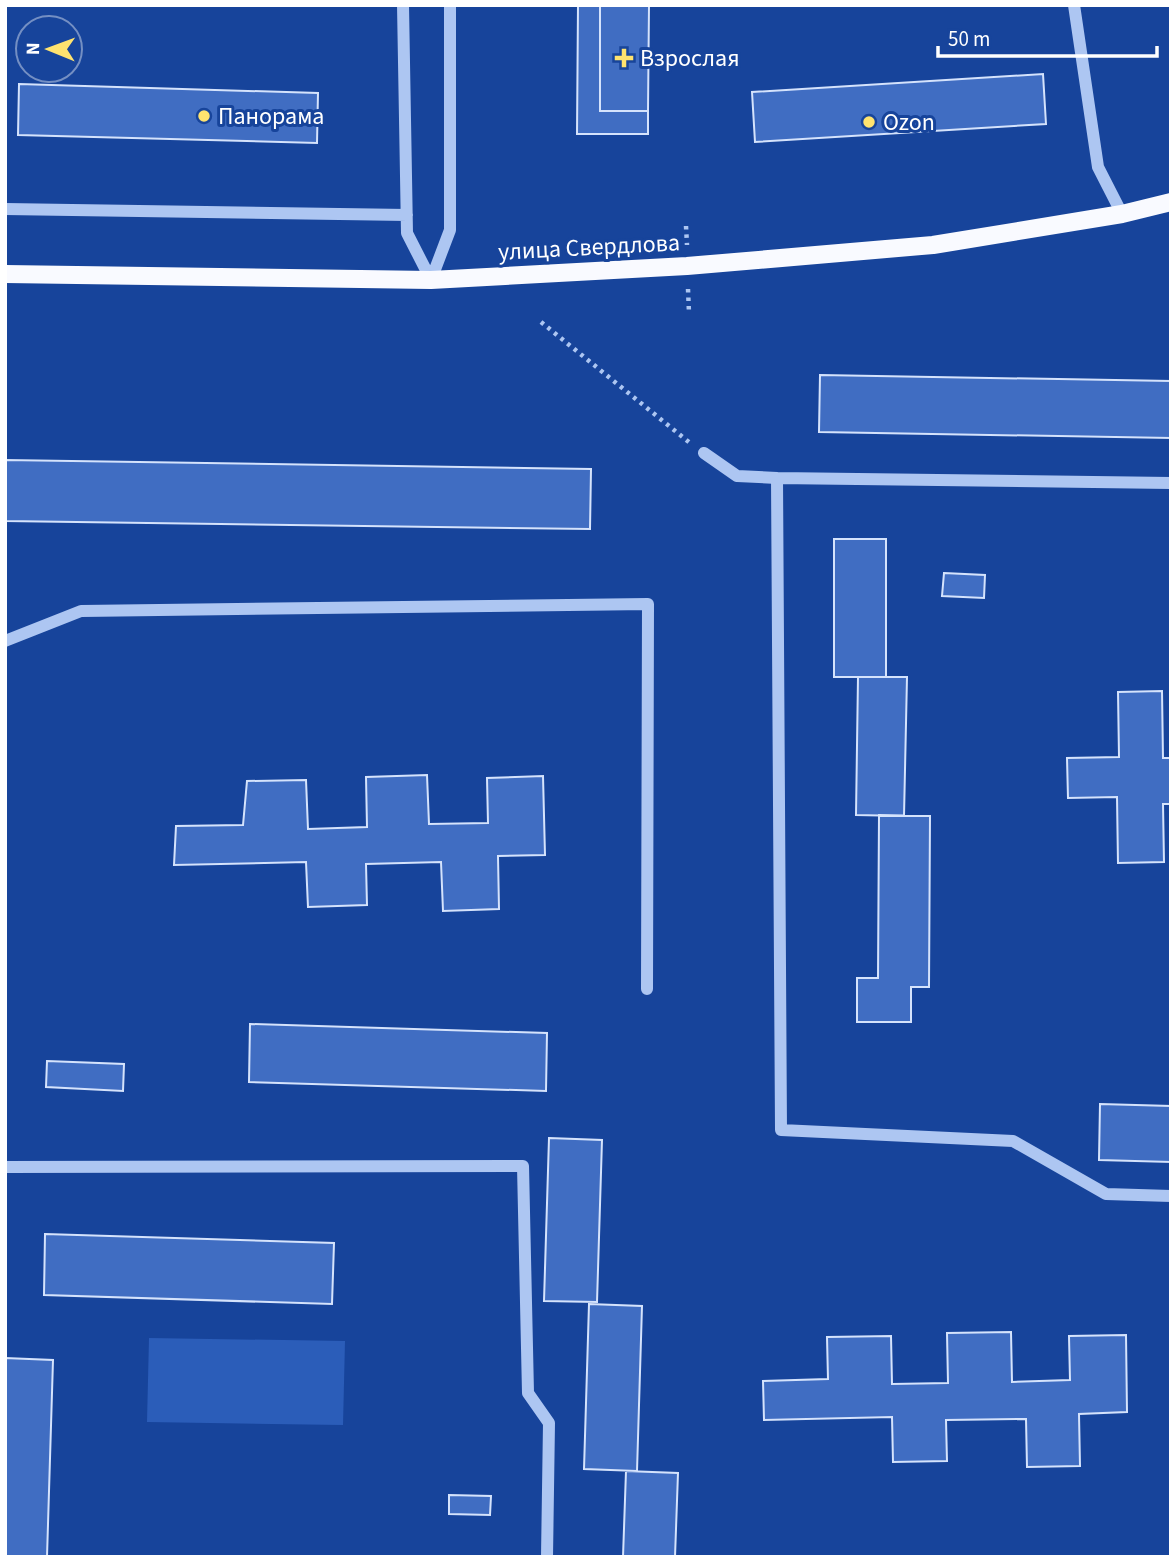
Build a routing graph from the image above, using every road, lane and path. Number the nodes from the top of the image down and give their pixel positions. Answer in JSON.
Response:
{"nodes":[{"id":1,"x":403,"y":5,"type":"edge"},
{"id":2,"x":450,"y":5,"type":"edge"},
{"id":3,"x":1074,"y":5,"type":"edge"},
{"id":4,"x":1171,"y":202,"type":"edge"},
{"id":5,"x":5,"y":209,"type":"edge"},
{"id":6,"x":1122,"y":214,"type":"junction"},
{"id":7,"x":407,"y":215,"type":"junction"},
{"id":8,"x":5,"y":274,"type":"edge"},
{"id":9,"x":431,"y":280,"type":"junction"},
{"id":10,"x":541,"y":322,"type":"dead end"},
{"id":11,"x":672,"y":429,"type":"dead end"},
{"id":12,"x":704,"y":453,"type":"dead end"},
{"id":13,"x":777,"y":478,"type":"junction"},
{"id":14,"x":1171,"y":483,"type":"edge"},
{"id":15,"x":5,"y":641,"type":"edge"},
{"id":16,"x":647,"y":989,"type":"dead end"},
{"id":17,"x":5,"y":1167,"type":"edge"},
{"id":18,"x":1171,"y":1196,"type":"edge"},
{"id":19,"x":547,"y":1557,"type":"edge"}],
"edges":[{"from":1,"to":7,"type":"street"},
{"from":2,"to":9,"type":"street"},
{"from":3,"to":6,"type":"street"},
{"from":4,"to":6,"type":"main road","name":"улица Свердлова"},
{"from":5,"to":7,"type":"street"},
{"from":6,"to":9,"type":"main road","name":"улица Свердлова"},
{"from":7,"to":9,"type":"street"},
{"from":8,"to":9,"type":"main road","name":"улица Свердлова"},
{"from":10,"to":11,"type":"path"},
{"from":12,"to":13,"type":"street"},
{"from":13,"to":14,"type":"street"},
{"from":13,"to":18,"type":"street"},
{"from":15,"to":16,"type":"street"},
{"from":17,"to":19,"type":"street"}]}
